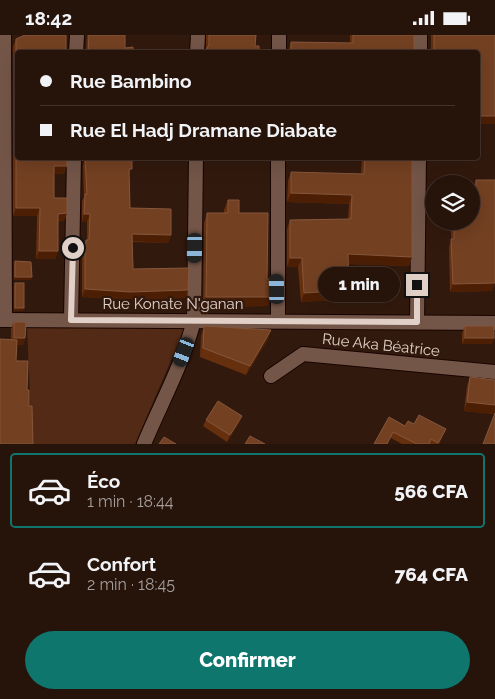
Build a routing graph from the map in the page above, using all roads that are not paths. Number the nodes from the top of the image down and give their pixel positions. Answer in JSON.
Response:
{"nodes":[{"id":1,"x":77,"y":35,"type":"edge"},
{"id":2,"x":198,"y":35,"type":"edge"},
{"id":3,"x":279,"y":35,"type":"edge"},
{"id":4,"x":420,"y":35,"type":"edge"},
{"id":5,"x":6,"y":36,"type":"edge"},
{"id":6,"x":76,"y":50,"type":"edge"},
{"id":7,"x":197,"y":50,"type":"edge"},
{"id":8,"x":278,"y":50,"type":"edge"},
{"id":9,"x":420,"y":50,"type":"edge"},
{"id":10,"x":74,"y":160,"type":"edge"},
{"id":11,"x":196,"y":160,"type":"edge"},
{"id":12,"x":278,"y":160,"type":"edge"},
{"id":13,"x":419,"y":160,"type":"edge"},
{"id":14,"x":2,"y":197,"type":"edge"},
{"id":15,"x":3,"y":320,"type":"edge"},
{"id":16,"x":71,"y":320,"type":"junction"},
{"id":17,"x":194,"y":320,"type":"junction"},
{"id":18,"x":278,"y":321,"type":"junction"},
{"id":19,"x":417,"y":322,"type":"junction"},
{"id":20,"x":495,"y":323,"type":"edge"},
{"id":21,"x":495,"y":372,"type":"edge"},
{"id":22,"x":271,"y":376,"type":"dead end"},
{"id":23,"x":144,"y":444,"type":"edge"}],
"edges":[{"from":1,"to":6,"type":"street"},
{"from":2,"to":7,"type":"street"},
{"from":3,"to":8,"type":"street"},
{"from":4,"to":9,"type":"street"},
{"from":5,"to":14,"type":"street"},
{"from":10,"to":16,"type":"street"},
{"from":11,"to":17,"type":"street"},
{"from":12,"to":18,"type":"street"},
{"from":13,"to":19,"type":"street"},
{"from":14,"to":15,"type":"street"},
{"from":15,"to":16,"type":"street","name":"Rue Konate N'ganan"},
{"from":16,"to":17,"type":"street","name":"Rue Konate N'ganan"},
{"from":17,"to":18,"type":"street","name":"Rue Konate N'ganan"},
{"from":17,"to":23,"type":"street"},
{"from":18,"to":19,"type":"street","name":"Rue Konate N'ganan"},
{"from":19,"to":20,"type":"street","name":"Rue Konate N'ganan"},
{"from":21,"to":22,"type":"street","name":"Rue Aka Béatrice"}]}
